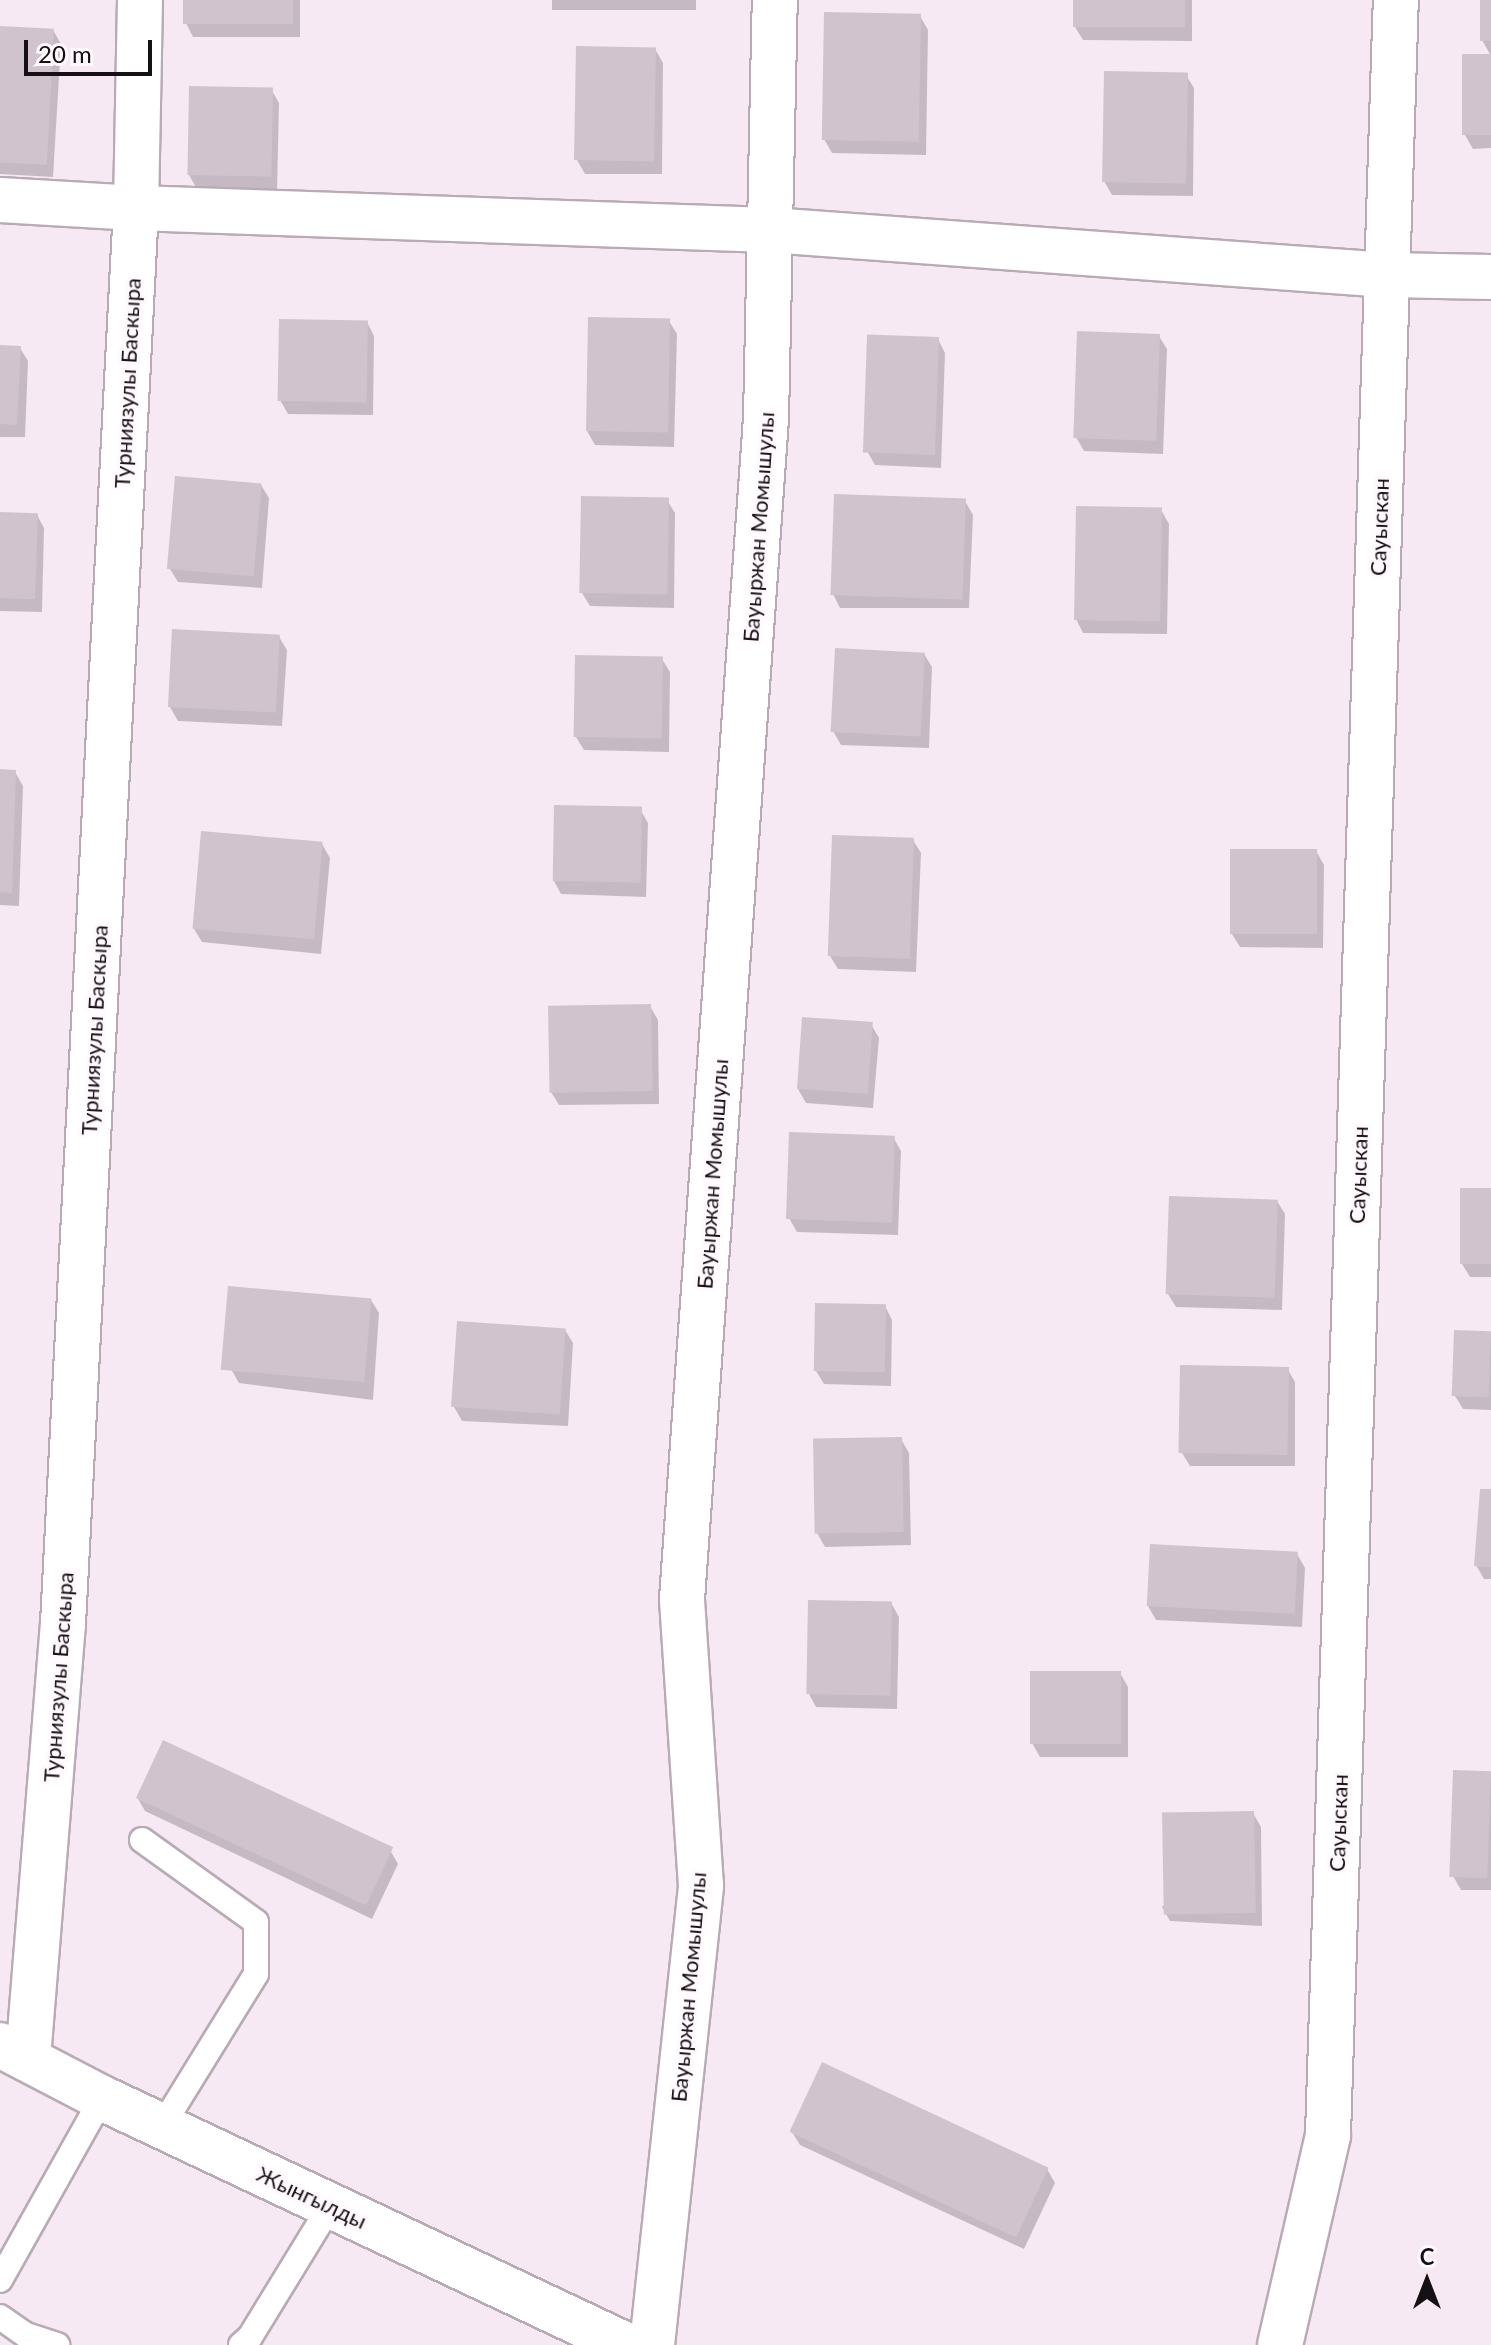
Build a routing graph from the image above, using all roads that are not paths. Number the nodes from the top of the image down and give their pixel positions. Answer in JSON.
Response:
{"nodes":[{"id":1,"x":140,"y":0,"type":"edge"},
{"id":2,"x":775,"y":0,"type":"edge"},
{"id":3,"x":1396,"y":0,"type":"edge"},
{"id":4,"x":0,"y":200,"type":"edge"},
{"id":5,"x":136,"y":208,"type":"junction"},
{"id":6,"x":770,"y":230,"type":"junction"},
{"id":7,"x":1387,"y":275,"type":"junction"},
{"id":8,"x":1491,"y":277,"type":"edge"},
{"id":9,"x":142,"y":1840,"type":"dead end"},
{"id":10,"x":14,"y":2052,"type":"edge"},
{"id":11,"x":102,"y":2098,"type":"junction"},
{"id":12,"x":162,"y":2126,"type":"junction"},
{"id":13,"x":331,"y":2205,"type":"junction"},
{"id":14,"x":0,"y":2280,"type":"edge"},
{"id":15,"x":0,"y":2317,"type":"edge"},
{"id":16,"x":57,"y":2345,"type":"edge"},
{"id":17,"x":241,"y":2345,"type":"edge"},
{"id":18,"x":626,"y":2345,"type":"edge"},
{"id":19,"x":652,"y":2345,"type":"edge"},
{"id":20,"x":1280,"y":2345,"type":"edge"}],
"edges":[{"from":1,"to":5,"type":"street","name":"Турниязулы Баскыра"},
{"from":2,"to":6,"type":"street","name":"Бауыржан Момышулы"},
{"from":3,"to":7,"type":"street","name":"Сауыскан"},
{"from":4,"to":5,"type":"street"},
{"from":5,"to":6,"type":"street"},
{"from":5,"to":10,"type":"street","name":"Турниязулы Баскыра"},
{"from":6,"to":7,"type":"street"},
{"from":6,"to":19,"type":"street","name":"Бауыржан Момышулы"},
{"from":7,"to":8,"type":"street"},
{"from":7,"to":20,"type":"street","name":"Сауыскан"},
{"from":9,"to":12,"type":"lane"},
{"from":10,"to":11,"type":"street","name":"Жынгылды"},
{"from":11,"to":12,"type":"street","name":"Жынгылды"},
{"from":11,"to":14,"type":"lane"},
{"from":12,"to":13,"type":"street","name":"Жынгылды"},
{"from":13,"to":17,"type":"lane"},
{"from":13,"to":18,"type":"street","name":"Жынгылды"},
{"from":15,"to":16,"type":"lane"}]}
